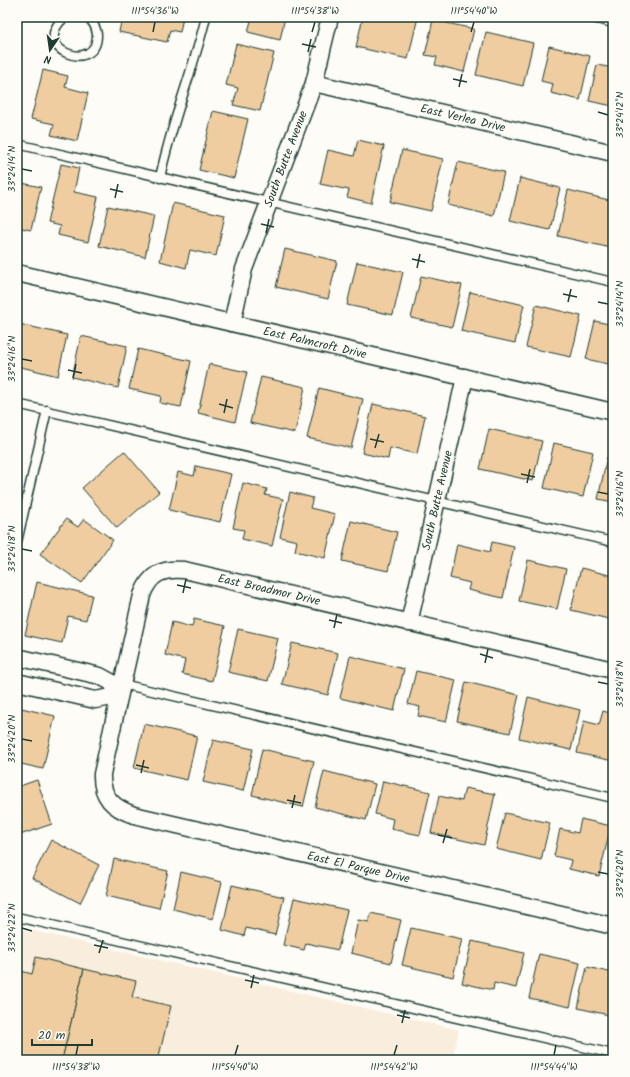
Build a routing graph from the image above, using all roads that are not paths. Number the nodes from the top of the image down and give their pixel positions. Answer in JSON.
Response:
{"nodes":[{"id":1,"x":65,"y":17,"type":"edge"},
{"id":2,"x":86,"y":17,"type":"edge"},
{"id":3,"x":206,"y":17,"type":"edge"},
{"id":4,"x":330,"y":17,"type":"edge"},
{"id":5,"x":589,"y":17,"type":"edge"},
{"id":6,"x":613,"y":23,"type":"edge"},
{"id":7,"x":314,"y":83,"type":"junction"},
{"id":8,"x":17,"y":144,"type":"edge"},
{"id":9,"x":613,"y":153,"type":"edge"},
{"id":10,"x":160,"y":178,"type":"junction"},
{"id":11,"x":269,"y":203,"type":"junction"},
{"id":12,"x":17,"y":274,"type":"edge"},
{"id":13,"x":613,"y":282,"type":"edge"},
{"id":14,"x":232,"y":323,"type":"junction"},
{"id":15,"x":465,"y":377,"type":"junction"},
{"id":16,"x":17,"y":404,"type":"edge"},
{"id":17,"x":47,"y":410,"type":"junction"},
{"id":18,"x":613,"y":412,"type":"edge"},
{"id":19,"x":437,"y":501,"type":"junction"},
{"id":20,"x":17,"y":542,"type":"edge"},
{"id":21,"x":613,"y":542,"type":"edge"},
{"id":22,"x":409,"y":623,"type":"junction"},
{"id":23,"x":17,"y":657,"type":"edge"},
{"id":24,"x":613,"y":670,"type":"edge"},
{"id":25,"x":17,"y":682,"type":"edge"},
{"id":26,"x":121,"y":689,"type":"junction"},
{"id":27,"x":613,"y":798,"type":"edge"},
{"id":28,"x":108,"y":800,"type":"joint"},
{"id":29,"x":17,"y":917,"type":"edge"},
{"id":30,"x":613,"y":926,"type":"edge"},
{"id":31,"x":613,"y":1054,"type":"edge"}],
"edges":[{"from":1,"to":2,"type":"lane"},
{"from":3,"to":10,"type":"lane"},
{"from":4,"to":7,"type":"street","name":"South Butte Avenue"},
{"from":5,"to":6,"type":"lane"},
{"from":7,"to":9,"type":"street","name":"East Verlea Drive"},
{"from":7,"to":11,"type":"street","name":"South Butte Avenue"},
{"from":8,"to":10,"type":"lane"},
{"from":10,"to":11,"type":"lane"},
{"from":11,"to":13,"type":"lane"},
{"from":11,"to":14,"type":"street","name":"South Butte Avenue"},
{"from":12,"to":14,"type":"street","name":"East Palmcroft Drive"},
{"from":14,"to":15,"type":"street","name":"East Palmcroft Drive"},
{"from":15,"to":18,"type":"street","name":"East Palmcroft Drive"},
{"from":15,"to":19,"type":"street","name":"South Butte Avenue"},
{"from":16,"to":17,"type":"lane"},
{"from":17,"to":19,"type":"lane"},
{"from":17,"to":20,"type":"lane"},
{"from":19,"to":21,"type":"lane"},
{"from":19,"to":22,"type":"street","name":"South Butte Avenue"},
{"from":22,"to":24,"type":"street","name":"East Broadmor Drive"},
{"from":22,"to":26,"type":"street","name":"East Broadmor Drive"},
{"from":23,"to":26,"type":"street"},
{"from":25,"to":26,"type":"street"},
{"from":26,"to":27,"type":"lane"},
{"from":26,"to":28,"type":"street","name":"East Broadmor Drive"},
{"from":28,"to":30,"type":"street","name":"East El Parque Drive"},
{"from":29,"to":31,"type":"lane"}]}
